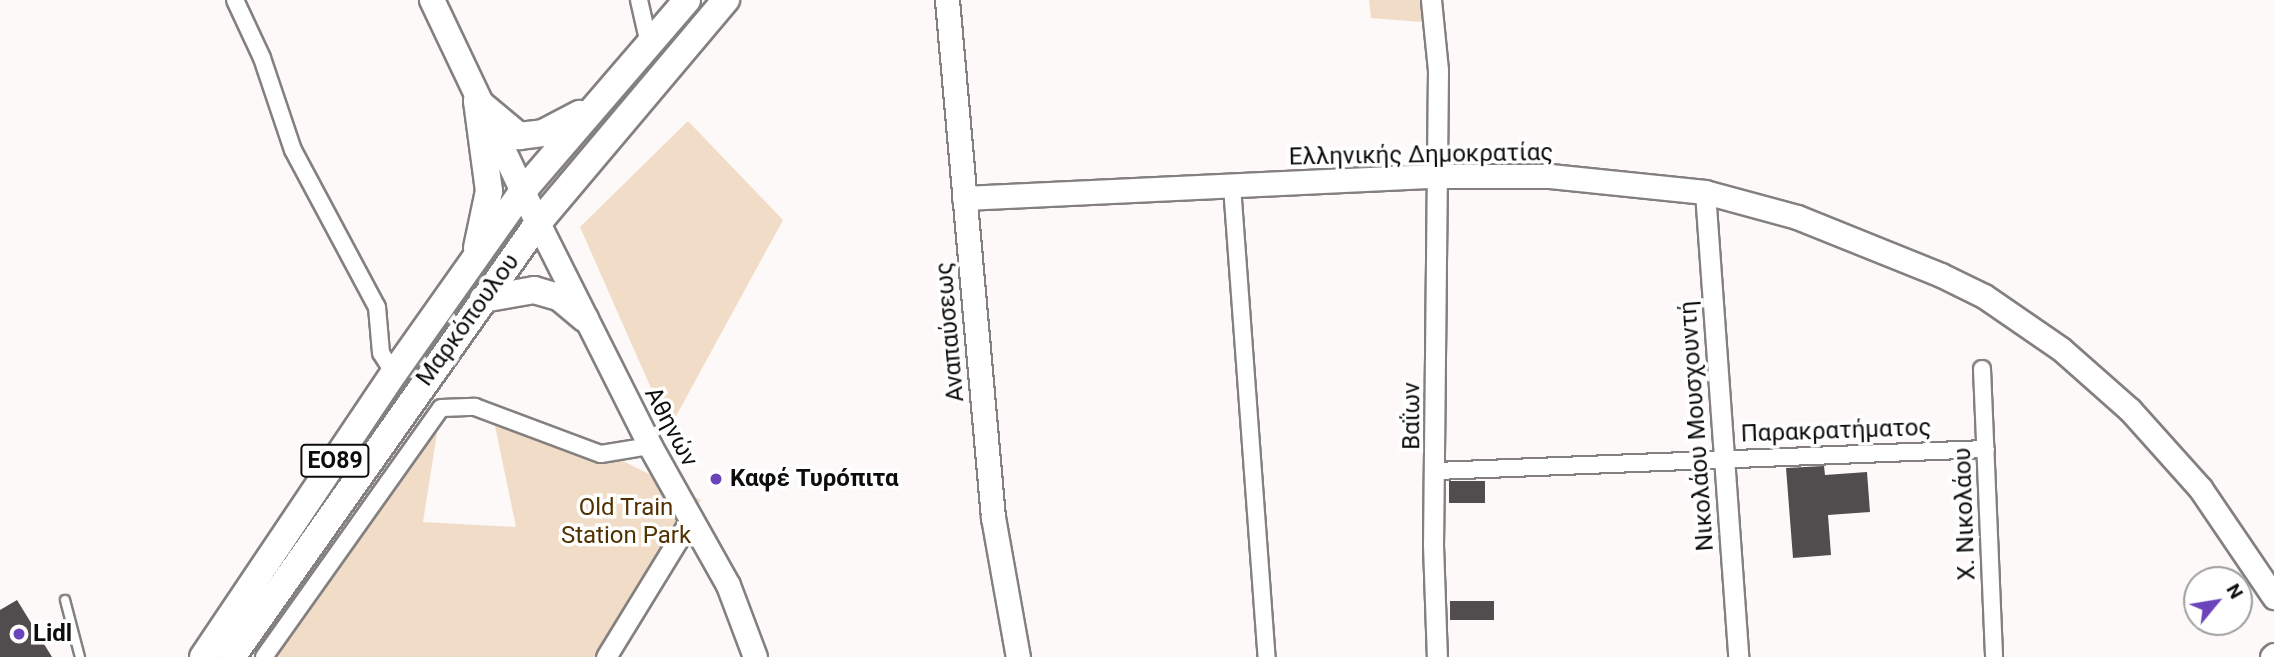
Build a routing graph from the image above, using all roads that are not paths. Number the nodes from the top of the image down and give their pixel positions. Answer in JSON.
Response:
{"nodes":[{"id":1,"x":235,"y":0,"type":"edge"},
{"id":2,"x":432,"y":0,"type":"edge"},
{"id":3,"x":639,"y":0,"type":"edge"},
{"id":4,"x":687,"y":0,"type":"edge"},
{"id":5,"x":726,"y":0,"type":"edge"},
{"id":6,"x":947,"y":0,"type":"edge"},
{"id":7,"x":1431,"y":0,"type":"edge"},
{"id":8,"x":649,"y":44,"type":"junction"},
{"id":9,"x":600,"y":100,"type":"junction"},
{"id":10,"x":477,"y":101,"type":"junction"},
{"id":11,"x":1438,"y":176,"type":"junction"},
{"id":12,"x":1232,"y":186,"type":"junction"},
{"id":13,"x":522,"y":192,"type":"junction"},
{"id":14,"x":1704,"y":192,"type":"junction"},
{"id":15,"x":964,"y":198,"type":"junction"},
{"id":16,"x":538,"y":223,"type":"junction"},
{"id":17,"x":471,"y":267,"type":"junction"},
{"id":18,"x":483,"y":299,"type":"junction"},
{"id":19,"x":585,"y":319,"type":"junction"},
{"id":20,"x":1982,"y":369,"type":"dead end"},
{"id":21,"x":394,"y":373,"type":"junction"},
{"id":22,"x":650,"y":446,"type":"junction"},
{"id":23,"x":1986,"y":449,"type":"junction"},
{"id":24,"x":1725,"y":458,"type":"junction"},
{"id":25,"x":1436,"y":471,"type":"junction"},
{"id":26,"x":691,"y":520,"type":"junction"},
{"id":27,"x":2274,"y":597,"type":"edge"},
{"id":28,"x":65,"y":600,"type":"dead end"},
{"id":29,"x":80,"y":657,"type":"edge"},
{"id":30,"x":203,"y":657,"type":"edge"},
{"id":31,"x":232,"y":657,"type":"edge"},
{"id":32,"x":264,"y":657,"type":"edge"},
{"id":33,"x":606,"y":657,"type":"edge"},
{"id":34,"x":755,"y":657,"type":"edge"},
{"id":35,"x":1018,"y":657,"type":"edge"},
{"id":36,"x":1267,"y":657,"type":"edge"},
{"id":37,"x":1437,"y":657,"type":"edge"},
{"id":38,"x":1738,"y":657,"type":"edge"},
{"id":39,"x":1994,"y":657,"type":"edge"}],
"edges":[{"from":1,"to":21,"type":"street"},
{"from":2,"to":10,"type":"main road","number":"ΕΟ89"},
{"from":3,"to":8,"type":"street"},
{"from":4,"to":8,"type":"highway","name":"Μαρκόπουλου"},
{"from":5,"to":16,"type":"highway","name":"Μαρκόπουλου"},
{"from":6,"to":15,"type":"main road","name":"Αναπαύσεως"},
{"from":7,"to":11,"type":"street","name":"Βαΐων"},
{"from":8,"to":9,"type":"highway","name":"Μαρκόπουλου"},
{"from":9,"to":10,"type":"highway"},
{"from":9,"to":13,"type":"highway","name":"Μαρκόπουλου"},
{"from":10,"to":13,"type":"main road","number":"ΕΟ89"},
{"from":10,"to":17,"type":"highway","number":"ΕΟ89"},
{"from":11,"to":12,"type":"main road","name":"Ελληνικής Δημοκρατίας"},
{"from":11,"to":14,"type":"main road","name":"Ελληνικής Δημοκρατίας"},
{"from":11,"to":25,"type":"street","name":"Βαΐων"},
{"from":12,"to":15,"type":"main road","name":"Ελληνικής Δημοκρατίας"},
{"from":12,"to":36,"type":"street"},
{"from":13,"to":16,"type":"main road","number":"ΕΟ89"},
{"from":13,"to":17,"type":"highway","name":"Μαρκόπουλου","number":"ΕΟ89"},
{"from":14,"to":24,"type":"street","name":"Νικολάου Μουσχουντή"},
{"from":14,"to":27,"type":"main road","name":"Ελληνικής Δημοκρατίας"},
{"from":15,"to":35,"type":"main road","name":"Αναπαύσεως"},
{"from":16,"to":18,"type":"highway","name":"Μαρκόπουλου","number":"ΕΟ89"},
{"from":16,"to":19,"type":"main road","name":"Αθηνών"},
{"from":17,"to":21,"type":"highway","name":"Μαρκόπουλου","number":"ΕΟ89"},
{"from":18,"to":19,"type":"highway"},
{"from":18,"to":31,"type":"highway","name":"Μαρκόπουλου","number":"ΕΟ89"},
{"from":19,"to":22,"type":"main road","name":"Αθηνών"},
{"from":20,"to":23,"type":"street","name":"Χ. Νικολάου"},
{"from":21,"to":30,"type":"highway","name":"Μαρκόπουλου","number":"ΕΟ89"},
{"from":22,"to":26,"type":"main road","name":"Αθηνών"},
{"from":22,"to":32,"type":"street"},
{"from":23,"to":24,"type":"street","name":"Παρακρατήματος"},
{"from":23,"to":39,"type":"street","name":"Χ. Νικολάου"},
{"from":24,"to":25,"type":"street","name":"Παρακρατήματος"},
{"from":24,"to":38,"type":"street","name":"Νικολάου Μουσχουντή"},
{"from":25,"to":37,"type":"street","name":"Βαΐων"},
{"from":26,"to":33,"type":"street"},
{"from":26,"to":34,"type":"main road","name":"Αθηνών"},
{"from":28,"to":29,"type":"lane"}]}
